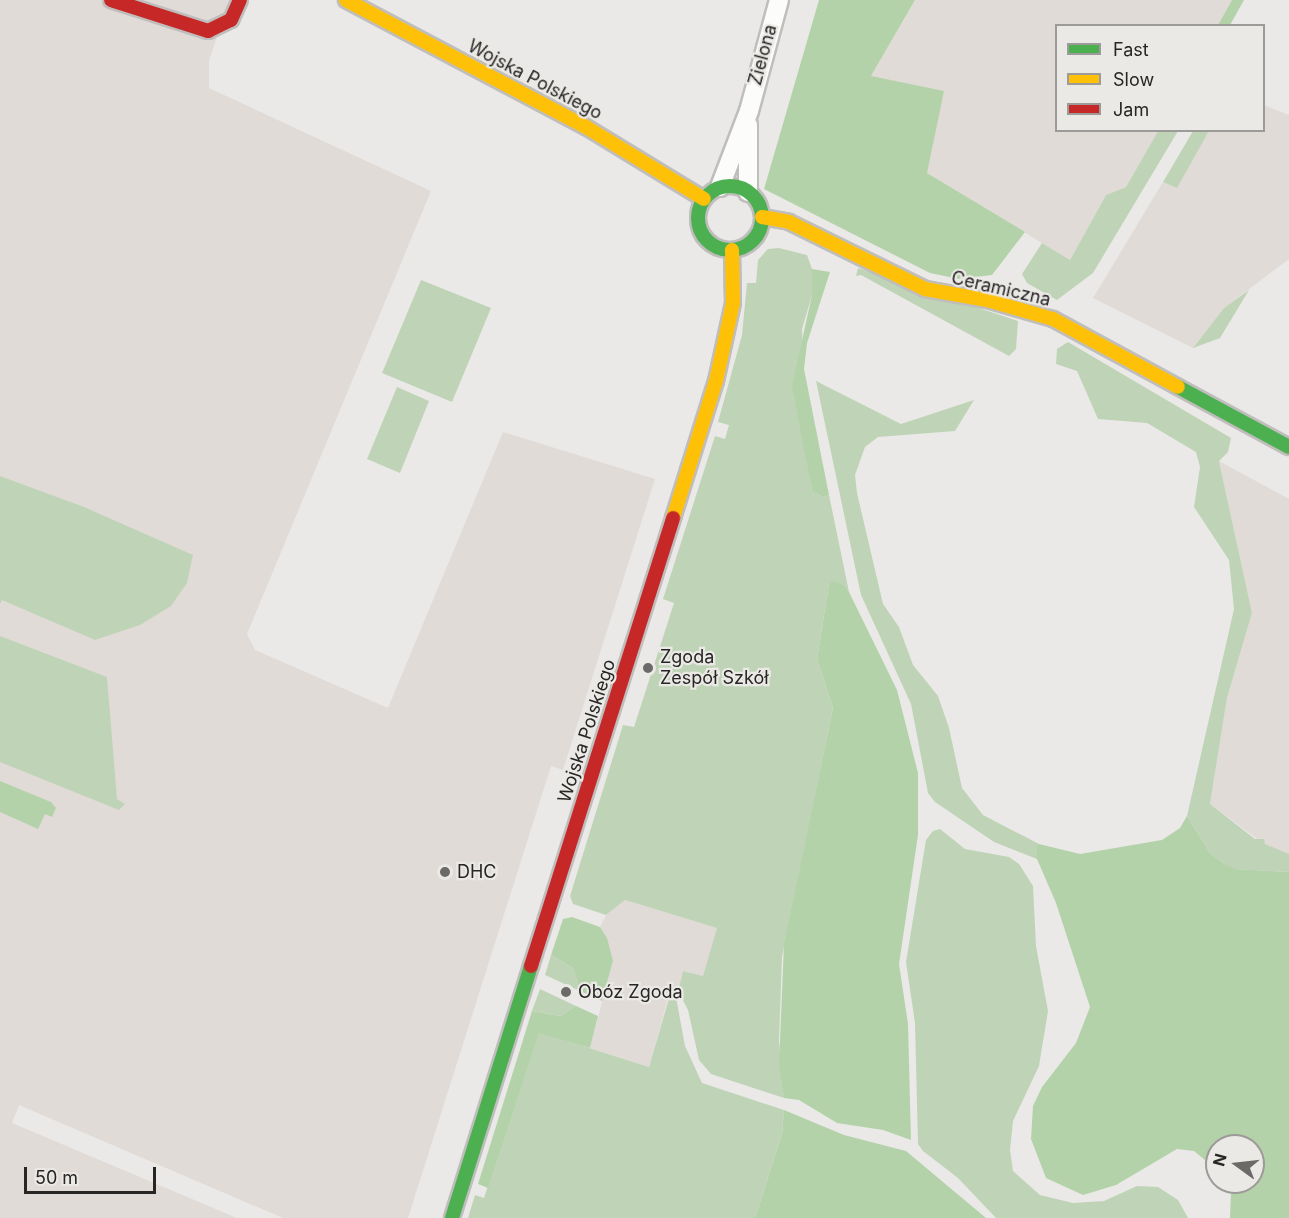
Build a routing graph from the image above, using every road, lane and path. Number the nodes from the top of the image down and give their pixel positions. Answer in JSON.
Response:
{"nodes":[{"id":1,"x":111,"y":0,"type":"edge"},
{"id":2,"x":240,"y":0,"type":"edge"},
{"id":3,"x":346,"y":0,"type":"edge"},
{"id":4,"x":779,"y":0,"type":"edge"},
{"id":5,"x":749,"y":111,"type":"junction"},
{"id":6,"x":720,"y":187,"type":"junction"},
{"id":7,"x":748,"y":192,"type":"junction"},
{"id":8,"x":704,"y":199,"type":"junction"},
{"id":9,"x":762,"y":217,"type":"junction"},
{"id":10,"x":732,"y":250,"type":"junction"},
{"id":11,"x":1289,"y":447,"type":"edge"},
{"id":12,"x":452,"y":1218,"type":"edge"}],
"edges":[{"from":1,"to":2,"type":"street"},
{"from":3,"to":8,"type":"street","name":"Wojska Polskiego"},
{"from":4,"to":5,"type":"street","name":"Zielona"},
{"from":5,"to":6,"type":"street","name":"Zielona"},
{"from":5,"to":7,"type":"street","name":"Zielona"},
{"from":6,"to":7,"type":"street"},
{"from":6,"to":8,"type":"street"},
{"from":7,"to":9,"type":"street"},
{"from":8,"to":10,"type":"street"},
{"from":9,"to":10,"type":"street"},
{"from":9,"to":11,"type":"street","name":"Ceramiczna"},
{"from":10,"to":12,"type":"street","name":"Wojska Polskiego"}]}
